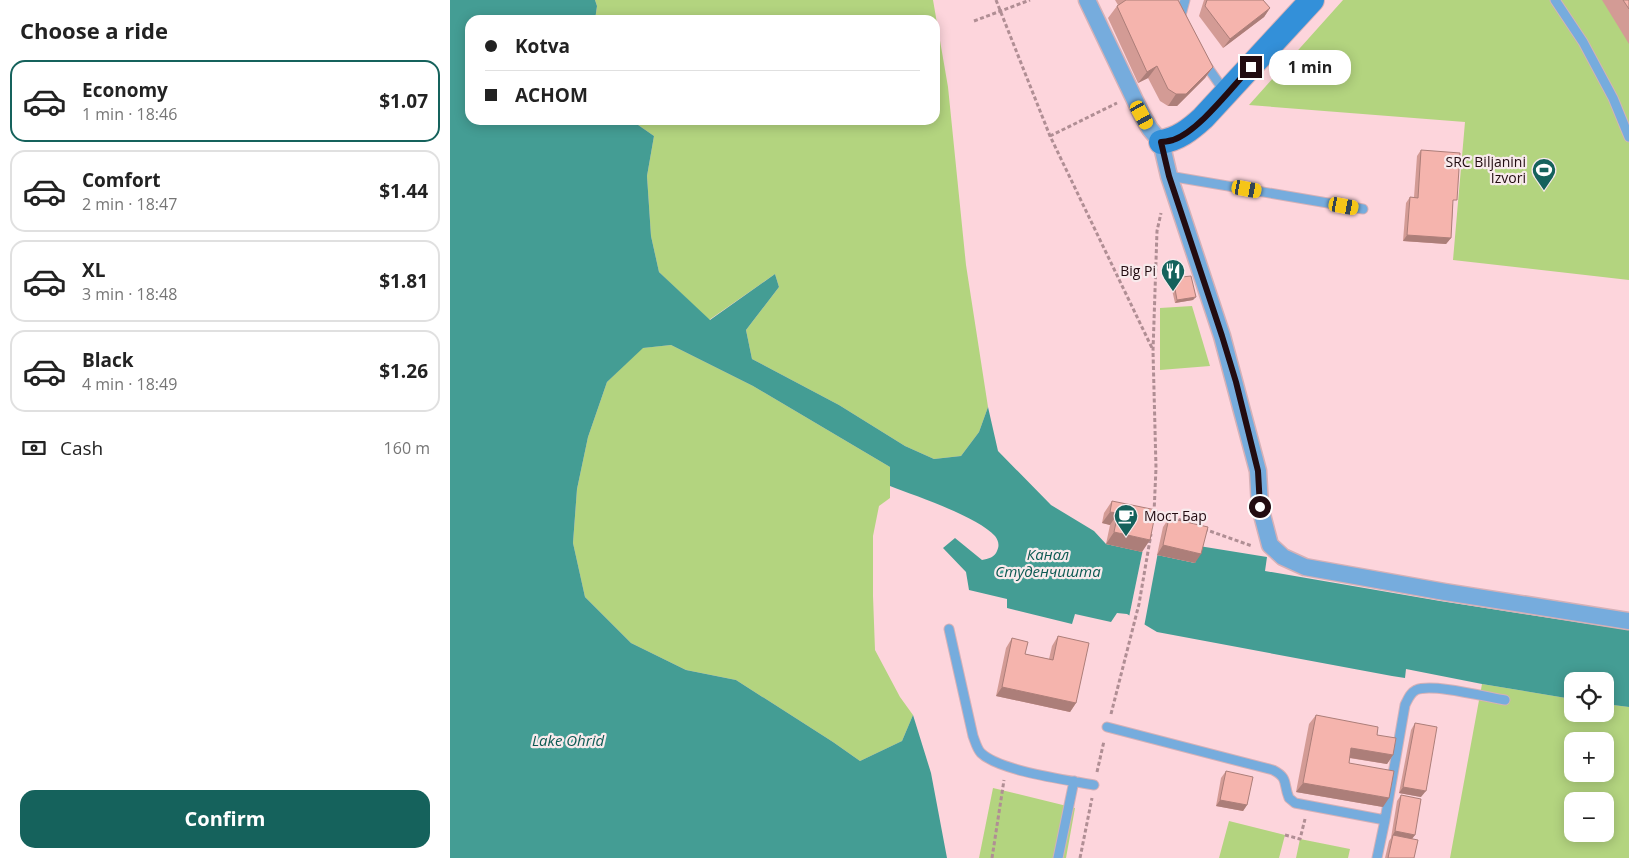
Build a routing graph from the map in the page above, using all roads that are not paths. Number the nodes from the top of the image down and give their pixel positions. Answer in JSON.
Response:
{"nodes":[{"id":1,"x":1087,"y":0,"type":"edge"},
{"id":2,"x":1185,"y":0,"type":"edge"},
{"id":3,"x":1312,"y":0,"type":"edge"},
{"id":4,"x":1555,"y":0,"type":"edge"},
{"id":5,"x":1186,"y":30,"type":"edge"},
{"id":6,"x":1201,"y":57,"type":"edge"},
{"id":7,"x":1226,"y":94,"type":"junction"},
{"id":8,"x":1629,"y":137,"type":"edge"},
{"id":9,"x":1161,"y":142,"type":"junction"},
{"id":10,"x":1169,"y":176,"type":"junction"},
{"id":11,"x":1363,"y":210,"type":"dead end"},
{"id":12,"x":1629,"y":621,"type":"edge"},
{"id":13,"x":949,"y":629,"type":"dead end"},
{"id":14,"x":1505,"y":700,"type":"dead end"},
{"id":15,"x":1107,"y":727,"type":"road end"},
{"id":16,"x":1074,"y":781,"type":"junction"},
{"id":17,"x":1094,"y":785,"type":"road end"},
{"id":18,"x":1385,"y":820,"type":"junction"},
{"id":19,"x":1058,"y":858,"type":"edge"},
{"id":20,"x":1377,"y":858,"type":"edge"}],
"edges":[{"from":1,"to":9,"type":"street"},
{"from":2,"to":5,"type":"lane"},
{"from":3,"to":7,"type":"street"},
{"from":4,"to":8,"type":"lane"},
{"from":6,"to":7,"type":"lane"},
{"from":7,"to":9,"type":"street"},
{"from":9,"to":10,"type":"street"},
{"from":10,"to":11,"type":"lane"},
{"from":10,"to":12,"type":"street"},
{"from":13,"to":16,"type":"lane"},
{"from":14,"to":18,"type":"lane"},
{"from":15,"to":18,"type":"lane"},
{"from":16,"to":17,"type":"lane"},
{"from":16,"to":19,"type":"lane"},
{"from":18,"to":20,"type":"lane"}]}
